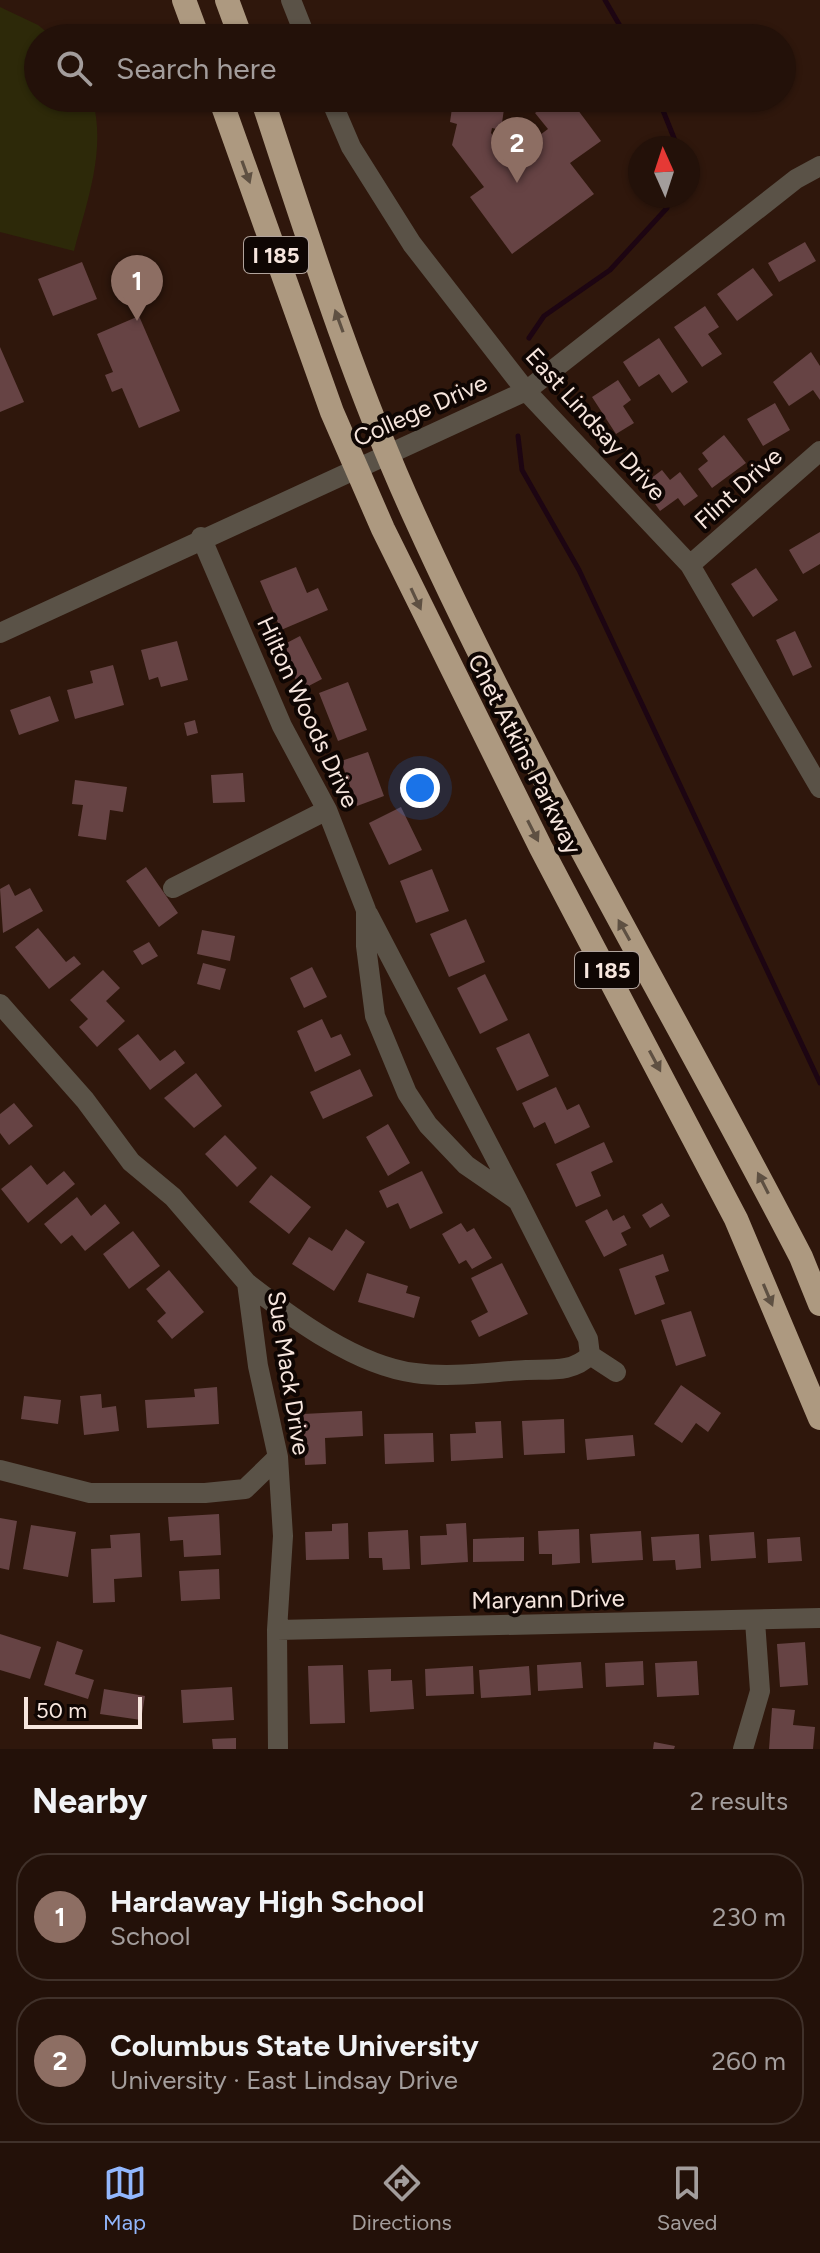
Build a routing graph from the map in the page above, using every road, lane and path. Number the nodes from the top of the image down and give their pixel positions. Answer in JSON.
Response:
{"nodes":[{"id":1,"x":184,"y":0,"type":"edge"},
{"id":2,"x":227,"y":0,"type":"edge"},
{"id":3,"x":291,"y":0,"type":"edge"},
{"id":4,"x":193,"y":24,"type":"edge"},
{"id":5,"x":236,"y":24,"type":"edge"},
{"id":6,"x":300,"y":24,"type":"edge"},
{"id":7,"x":225,"y":112,"type":"edge"},
{"id":8,"x":267,"y":112,"type":"edge"},
{"id":9,"x":336,"y":112,"type":"edge"},
{"id":10,"x":820,"y":166,"type":"edge"},
{"id":11,"x":526,"y":391,"type":"junction"},
{"id":12,"x":820,"y":451,"type":"edge"},
{"id":13,"x":201,"y":537,"type":"junction"},
{"id":14,"x":690,"y":565,"type":"junction"},
{"id":15,"x":0,"y":633,"type":"edge"},
{"id":16,"x":812,"y":753,"type":"edge"},
{"id":17,"x":820,"y":788,"type":"edge"},
{"id":18,"x":327,"y":810,"type":"junction"},
{"id":19,"x":173,"y":888,"type":"dead end"},
{"id":20,"x":366,"y":910,"type":"junction"},
{"id":21,"x":0,"y":1004,"type":"edge"},
{"id":22,"x":518,"y":1201,"type":"junction"},
{"id":23,"x":247,"y":1283,"type":"junction"},
{"id":24,"x":820,"y":1304,"type":"edge"},
{"id":25,"x":590,"y":1355,"type":"junction"},
{"id":26,"x":616,"y":1372,"type":"dead end"},
{"id":27,"x":820,"y":1418,"type":"edge"},
{"id":28,"x":278,"y":1457,"type":"junction"},
{"id":29,"x":0,"y":1470,"type":"edge"},
{"id":30,"x":820,"y":1618,"type":"edge"},
{"id":31,"x":755,"y":1621,"type":"junction"},
{"id":32,"x":277,"y":1630,"type":"junction"},
{"id":33,"x":278,"y":1749,"type":"edge"},
{"id":34,"x":743,"y":1749,"type":"edge"}],
"edges":[{"from":1,"to":4,"type":"highway"},
{"from":2,"to":5,"type":"highway"},
{"from":3,"to":6,"type":"street"},
{"from":7,"to":27,"type":"highway","name":"Chet Atkins Parkway","number":"I 185","one_way":true},
{"from":24,"to":8,"type":"highway","name":"Chet Atkins Parkway","number":"I 185","one_way":true},
{"from":9,"to":11,"type":"street","name":"East Lindsay Drive"},
{"from":10,"to":11,"type":"street","name":"College Drive"},
{"from":11,"to":13,"type":"street","name":"College Drive"},
{"from":11,"to":14,"type":"street","name":"East Lindsay Drive"},
{"from":12,"to":14,"type":"street","name":"Flint Drive"},
{"from":13,"to":15,"type":"street","name":"College Drive"},
{"from":13,"to":18,"type":"street","name":"Hilton Woods Drive"},
{"from":14,"to":16,"type":"street","name":"East Lindsay Drive"},
{"from":16,"to":17,"type":"street","name":"East Lindsay Drive"},
{"from":18,"to":19,"type":"street"},
{"from":18,"to":20,"type":"street","name":"Hilton Woods Drive"},
{"from":20,"to":22,"type":"street","name":"Hilton Woods Drive"},
{"from":20,"to":22,"type":"street","name":"Hilton Woods Drive"},
{"from":21,"to":23,"type":"street","name":"Sue Mack Drive"},
{"from":22,"to":25,"type":"street","name":"Hilton Woods Drive"},
{"from":23,"to":25,"type":"street"},
{"from":23,"to":28,"type":"street","name":"Sue Mack Drive"},
{"from":25,"to":26,"type":"street"},
{"from":28,"to":29,"type":"street"},
{"from":28,"to":32,"type":"street","name":"Sue Mack Drive"},
{"from":30,"to":31,"type":"street","name":"Maryann Drive"},
{"from":31,"to":32,"type":"street","name":"Maryann Drive"},
{"from":31,"to":34,"type":"street"},
{"from":32,"to":33,"type":"street","name":"Sue Mack Drive"}]}
